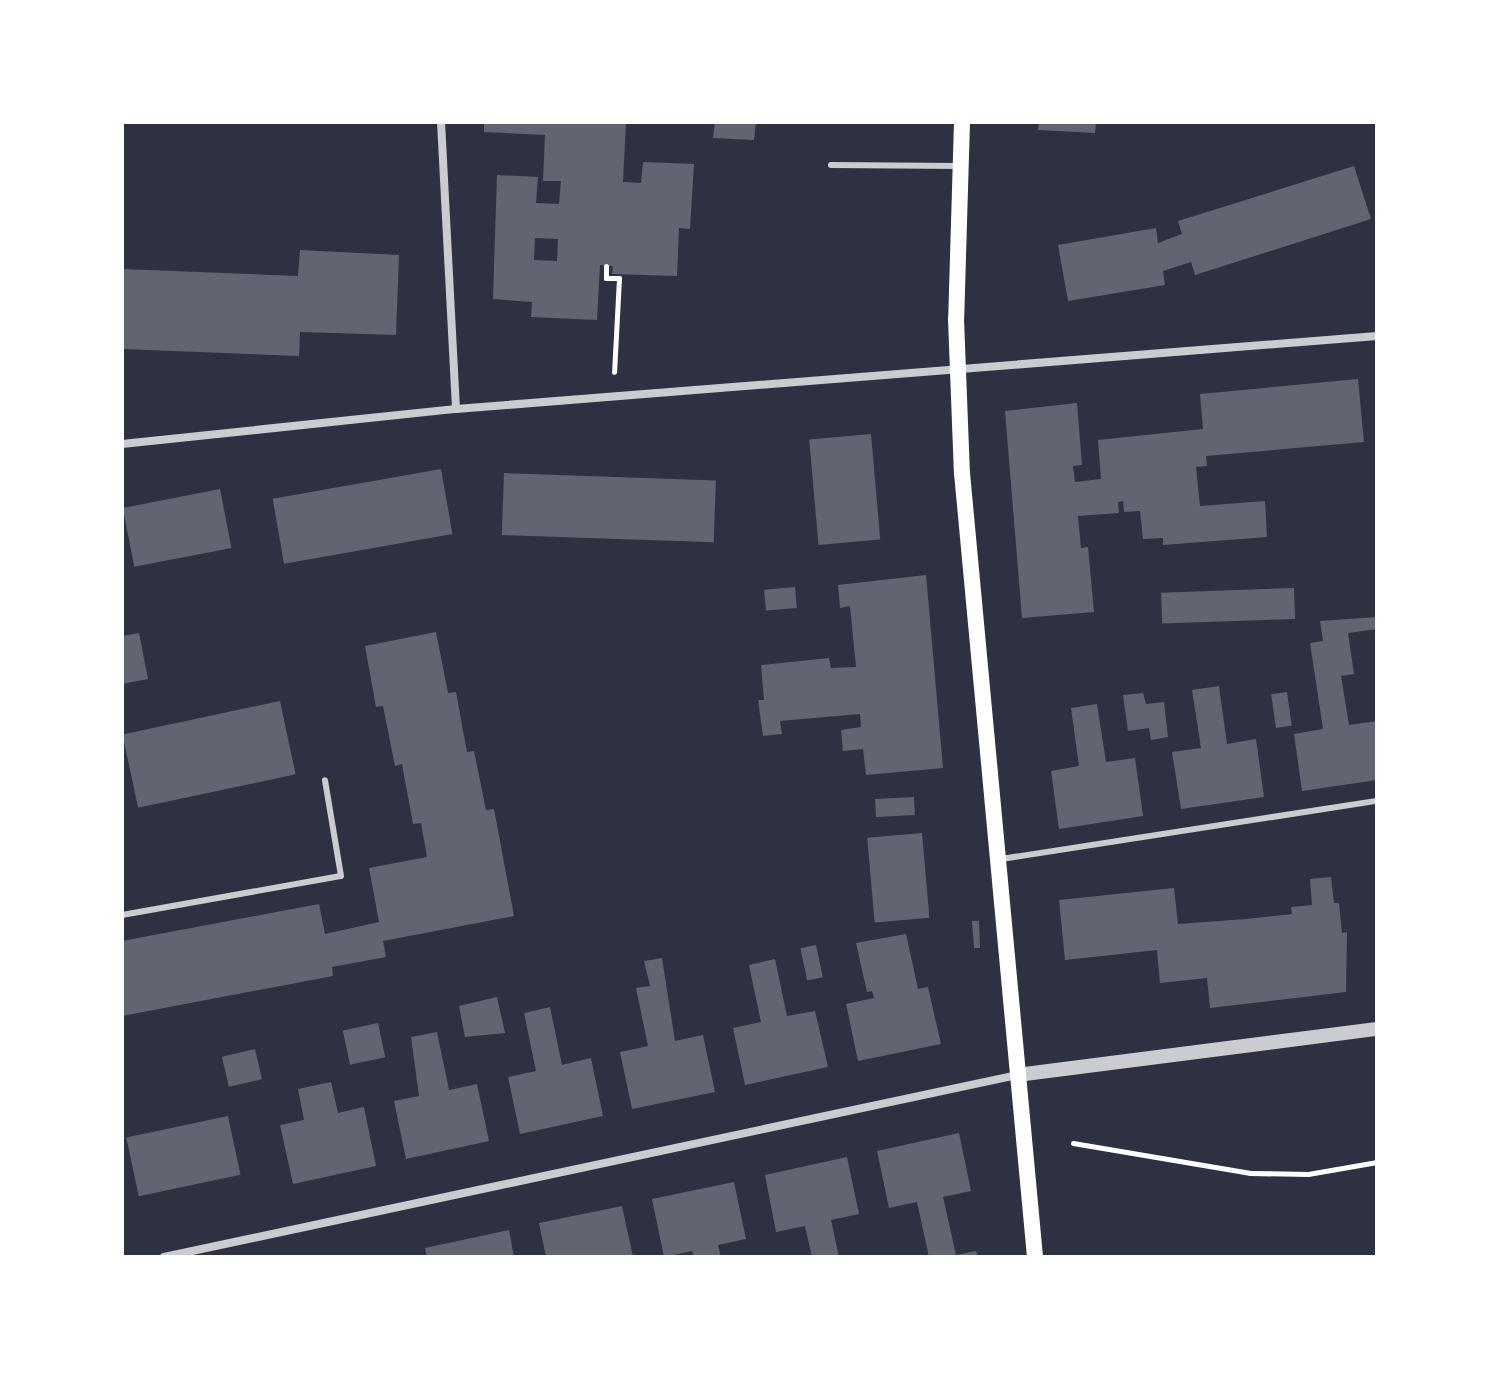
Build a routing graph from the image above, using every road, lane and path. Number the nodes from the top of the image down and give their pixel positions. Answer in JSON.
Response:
{"nodes":[{"id":1,"x":441,"y":122,"type":"edge"},
{"id":2,"x":962,"y":122,"type":"edge"},
{"id":3,"x":831,"y":165,"type":"dead end"},
{"id":4,"x":960,"y":166,"type":"junction"},
{"id":5,"x":606,"y":266,"type":"dead end"},
{"id":6,"x":1377,"y":336,"type":"edge"},
{"id":7,"x":958,"y":368,"type":"junction"},
{"id":8,"x":616,"y":396,"type":"junction"},
{"id":9,"x":456,"y":409,"type":"junction"},
{"id":10,"x":122,"y":444,"type":"edge"},
{"id":11,"x":325,"y":780,"type":"dead end"},
{"id":12,"x":1377,"y":801,"type":"edge"},
{"id":13,"x":998,"y":860,"type":"junction"},
{"id":14,"x":122,"y":915,"type":"edge"},
{"id":15,"x":1377,"y":1029,"type":"edge"},
{"id":16,"x":1017,"y":1075,"type":"junction"},
{"id":17,"x":1073,"y":1143,"type":"dead end"},
{"id":18,"x":1377,"y":1162,"type":"edge"},
{"id":19,"x":164,"y":1257,"type":"edge"},
{"id":20,"x":1035,"y":1257,"type":"edge"}],
"edges":[{"from":1,"to":9,"type":"street"},
{"from":2,"to":4,"type":"main road"},
{"from":3,"to":4,"type":"lane"},
{"from":4,"to":7,"type":"main road"},
{"from":5,"to":8,"type":"path"},
{"from":6,"to":7,"type":"street"},
{"from":7,"to":8,"type":"street"},
{"from":7,"to":13,"type":"main road"},
{"from":8,"to":9,"type":"street"},
{"from":9,"to":10,"type":"street"},
{"from":11,"to":14,"type":"lane"},
{"from":12,"to":13,"type":"lane"},
{"from":13,"to":16,"type":"main road"},
{"from":15,"to":16,"type":"street"},
{"from":16,"to":19,"type":"street"},
{"from":16,"to":20,"type":"main road"},
{"from":17,"to":18,"type":"path"}]}
